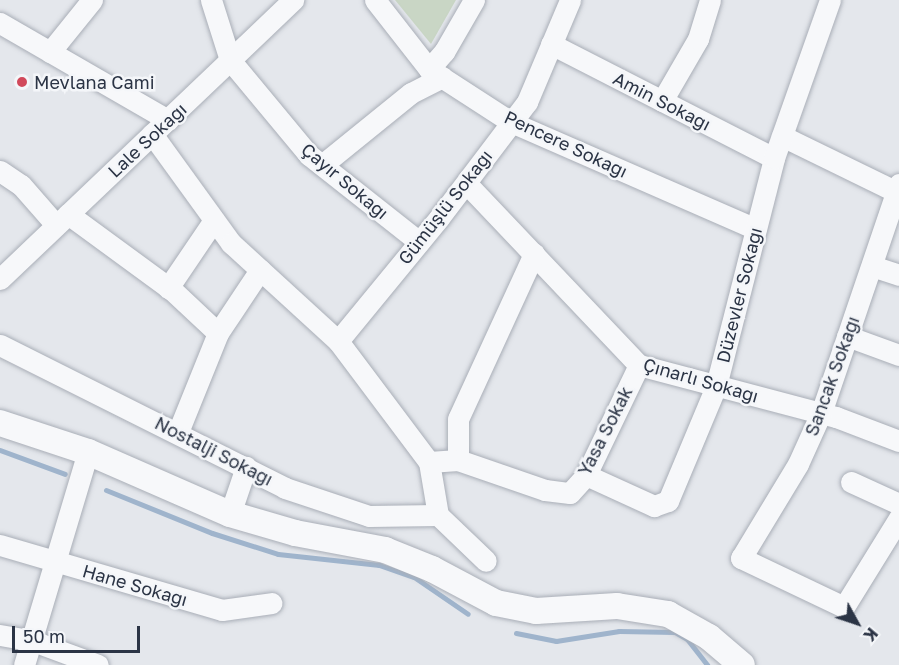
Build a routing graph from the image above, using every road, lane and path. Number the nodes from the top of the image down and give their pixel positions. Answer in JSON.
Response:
{"nodes":[{"id":1,"x":92,"y":0,"type":"edge"},
{"id":2,"x":212,"y":0,"type":"edge"},
{"id":3,"x":293,"y":0,"type":"edge"},
{"id":4,"x":375,"y":0,"type":"edge"},
{"id":5,"x":474,"y":0,"type":"edge"},
{"id":6,"x":570,"y":0,"type":"edge"},
{"id":7,"x":710,"y":0,"type":"edge"},
{"id":8,"x":830,"y":0,"type":"edge"},
{"id":9,"x":0,"y":23,"type":"edge"},
{"id":10,"x":551,"y":44,"type":"junction"},
{"id":11,"x":50,"y":52,"type":"junction"},
{"id":12,"x":230,"y":60,"type":"junction"},
{"id":13,"x":435,"y":73,"type":"junction"},
{"id":14,"x":662,"y":101,"type":"junction"},
{"id":15,"x":168,"y":120,"type":"junction"},
{"id":16,"x":511,"y":122,"type":"junction"},
{"id":17,"x":152,"y":134,"type":"junction"},
{"id":18,"x":782,"y":136,"type":"junction"},
{"id":19,"x":774,"y":158,"type":"junction"},
{"id":20,"x":322,"y":165,"type":"junction"},
{"id":21,"x":0,"y":171,"type":"edge"},
{"id":22,"x":466,"y":183,"type":"junction"},
{"id":23,"x":898,"y":188,"type":"edge"},
{"id":24,"x":62,"y":220,"type":"junction"},
{"id":25,"x":214,"y":220,"type":"junction"},
{"id":26,"x":756,"y":229,"type":"junction"},
{"id":27,"x":419,"y":242,"type":"junction"},
{"id":28,"x":534,"y":254,"type":"junction"},
{"id":29,"x":872,"y":266,"type":"junction"},
{"id":30,"x":260,"y":270,"type":"junction"},
{"id":31,"x":899,"y":275,"type":"edge"},
{"id":32,"x":0,"y":279,"type":"edge"},
{"id":33,"x":168,"y":288,"type":"junction"},
{"id":34,"x":218,"y":333,"type":"junction"},
{"id":35,"x":847,"y":336,"type":"junction"},
{"id":36,"x":338,"y":341,"type":"junction"},
{"id":37,"x":0,"y":345,"type":"edge"},
{"id":38,"x":899,"y":355,"type":"edge"},
{"id":39,"x":639,"y":365,"type":"junction"},
{"id":40,"x":716,"y":386,"type":"junction"},
{"id":41,"x":820,"y":413,"type":"junction"},
{"id":42,"x":0,"y":423,"type":"edge"},
{"id":43,"x":178,"y":432,"type":"junction"},
{"id":44,"x":899,"y":441,"type":"edge"},
{"id":45,"x":88,"y":452,"type":"junction"},
{"id":46,"x":458,"y":460,"type":"junction"},
{"id":47,"x":429,"y":462,"type":"junction"},
{"id":48,"x":246,"y":467,"type":"junction"},
{"id":49,"x":586,"y":475,"type":"junction"},
{"id":50,"x":851,"y":482,"type":"dead end"},
{"id":51,"x":899,"y":504,"type":"edge"},
{"id":52,"x":230,"y":514,"type":"junction"},
{"id":53,"x":438,"y":514,"type":"junction"},
{"id":54,"x":899,"y":518,"type":"edge"},
{"id":55,"x":0,"y":545,"type":"edge"},
{"id":56,"x":486,"y":561,"type":"dead end"},
{"id":57,"x":55,"y":563,"type":"junction"},
{"id":58,"x":272,"y":603,"type":"dead end"},
{"id":59,"x":0,"y":635,"type":"edge"},
{"id":60,"x":33,"y":641,"type":"junction"},
{"id":61,"x":24,"y":665,"type":"edge"},
{"id":62,"x":98,"y":665,"type":"edge"},
{"id":63,"x":742,"y":665,"type":"edge"}],
"edges":[{"from":1,"to":11,"type":"street"},
{"from":2,"to":12,"type":"street"},
{"from":3,"to":12,"type":"street","name":"Lale Sokağı"},
{"from":4,"to":13,"type":"street","name":"Pencere Sokağı"},
{"from":5,"to":13,"type":"street"},
{"from":6,"to":10,"type":"street","name":"Gümüşlü Sokağı"},
{"from":7,"to":14,"type":"street"},
{"from":8,"to":18,"type":"street","name":"Düzevler Sokağı"},
{"from":9,"to":11,"type":"street"},
{"from":10,"to":14,"type":"street","name":"Amin Sokağı"},
{"from":10,"to":16,"type":"street","name":"Gümüşlü Sokağı"},
{"from":11,"to":15,"type":"street"},
{"from":12,"to":15,"type":"street","name":"Lale Sokağı"},
{"from":12,"to":20,"type":"street","name":"Çayır Sokağı"},
{"from":13,"to":16,"type":"street","name":"Pencere Sokağı"},
{"from":13,"to":20,"type":"street"},
{"from":14,"to":19,"type":"street","name":"Amin Sokağı"},
{"from":15,"to":17,"type":"street","name":"Lale Sokağı"},
{"from":16,"to":22,"type":"street","name":"Gümüşlü Sokağı"},
{"from":16,"to":26,"type":"street","name":"Pencere Sokağı"},
{"from":17,"to":24,"type":"street","name":"Lale Sokağı"},
{"from":17,"to":25,"type":"street"},
{"from":18,"to":19,"type":"street","name":"Düzevler Sokağı"},
{"from":18,"to":23,"type":"street"},
{"from":19,"to":26,"type":"street","name":"Düzevler Sokağı"},
{"from":20,"to":27,"type":"street","name":"Çayır Sokağı"},
{"from":21,"to":24,"type":"street"},
{"from":22,"to":27,"type":"street","name":"Gümüşlü Sokağı"},
{"from":22,"to":28,"type":"street","name":"Çınarlı Sokağı"},
{"from":23,"to":29,"type":"street","name":"Sancak Sokağı"},
{"from":24,"to":32,"type":"street","name":"Lale Sokağı"},
{"from":24,"to":33,"type":"street"},
{"from":25,"to":30,"type":"street"},
{"from":25,"to":33,"type":"street"},
{"from":26,"to":40,"type":"street","name":"Düzevler Sokağı"},
{"from":27,"to":36,"type":"street","name":"Gümüşlü Sokağı"},
{"from":28,"to":39,"type":"street","name":"Çınarlı Sokağı"},
{"from":28,"to":46,"type":"street"},
{"from":29,"to":31,"type":"street"},
{"from":29,"to":35,"type":"street","name":"Sancak Sokağı"},
{"from":30,"to":34,"type":"street"},
{"from":30,"to":36,"type":"street"},
{"from":33,"to":34,"type":"street"},
{"from":34,"to":43,"type":"street"},
{"from":35,"to":38,"type":"street"},
{"from":35,"to":41,"type":"street","name":"Sancak Sokağı"},
{"from":36,"to":47,"type":"street"},
{"from":37,"to":43,"type":"street","name":"Nostalji Sokağı"},
{"from":39,"to":40,"type":"street","name":"Çınarlı Sokağı"},
{"from":39,"to":49,"type":"street","name":"Yasa Sokak"},
{"from":40,"to":41,"type":"street","name":"Çınarlı Sokağı"},
{"from":40,"to":49,"type":"street","name":"Düzevler Sokağı"},
{"from":41,"to":44,"type":"street","name":"Çınarlı Sokağı"},
{"from":41,"to":54,"type":"street","name":"Sancak Sokağı"},
{"from":42,"to":45,"type":"street"},
{"from":43,"to":48,"type":"street","name":"Nostalji Sokağı"},
{"from":45,"to":52,"type":"street"},
{"from":45,"to":57,"type":"street"},
{"from":46,"to":47,"type":"street","name":"Yasa Sokak"},
{"from":46,"to":49,"type":"street","name":"Yasa Sokak"},
{"from":47,"to":53,"type":"street"},
{"from":48,"to":52,"type":"street"},
{"from":48,"to":53,"type":"street","name":"Nostalji Sokağı"},
{"from":50,"to":51,"type":"street"},
{"from":52,"to":63,"type":"street"},
{"from":53,"to":56,"type":"street"},
{"from":55,"to":57,"type":"street","name":"Hane Sokağı"},
{"from":57,"to":58,"type":"street","name":"Hane Sokağı"},
{"from":57,"to":60,"type":"street"},
{"from":59,"to":60,"type":"street"},
{"from":60,"to":61,"type":"street"},
{"from":60,"to":62,"type":"street"}]}
